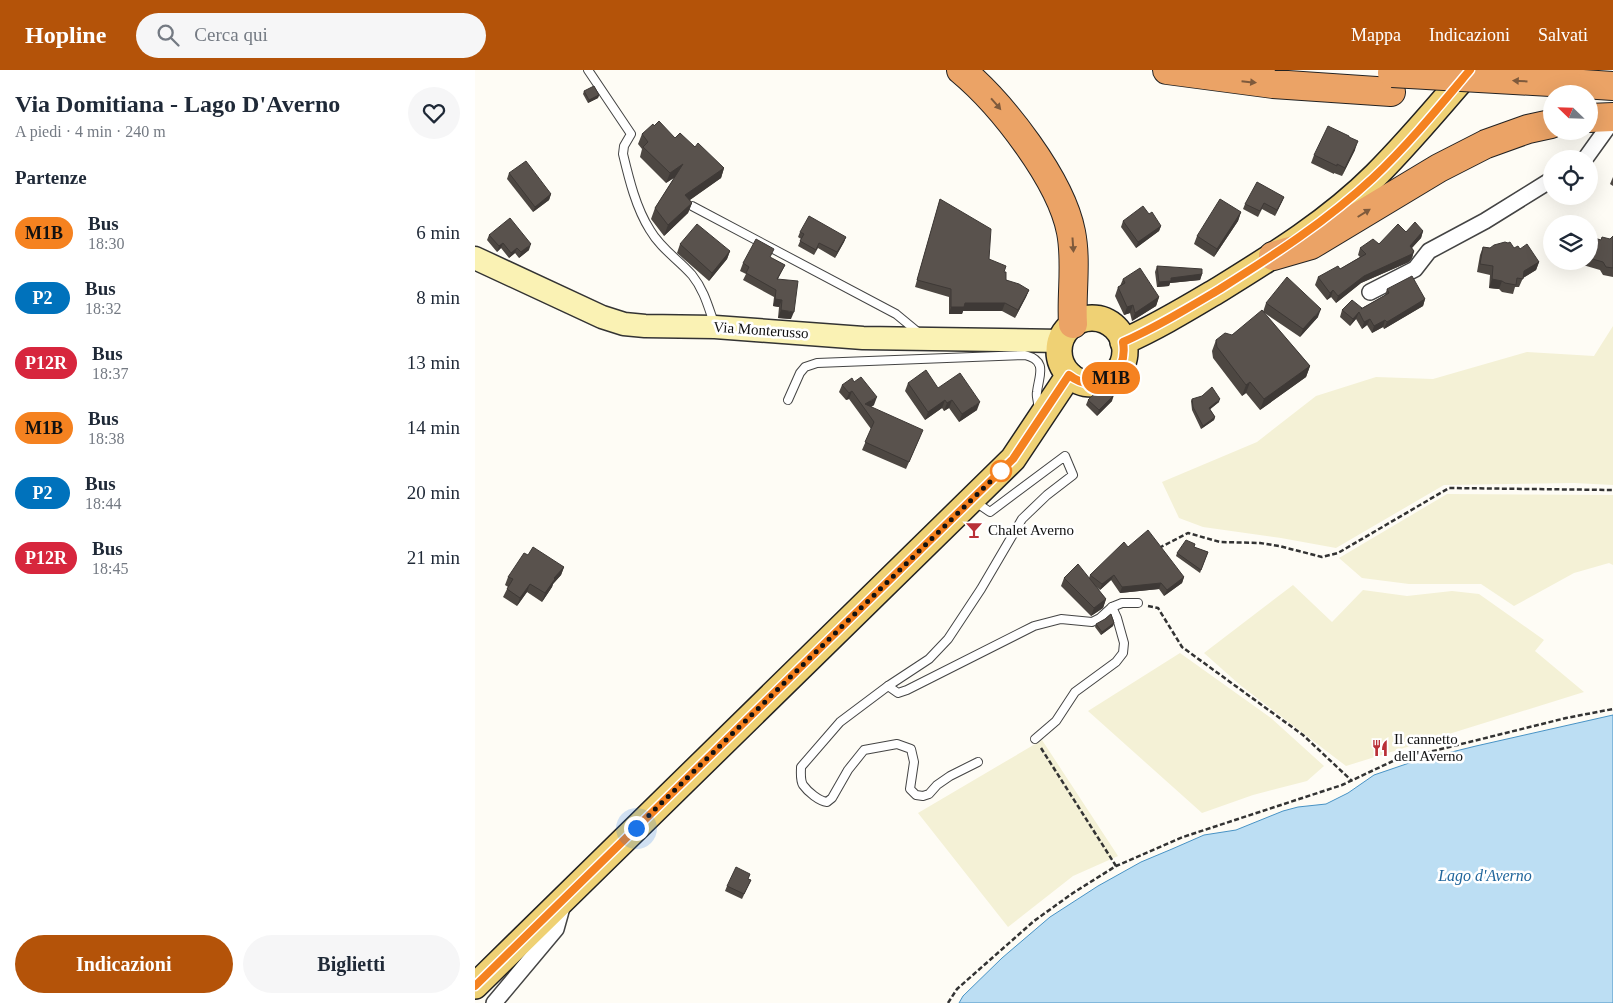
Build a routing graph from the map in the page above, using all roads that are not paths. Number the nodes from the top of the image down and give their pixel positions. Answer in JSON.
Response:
{"nodes":[{"id":1,"x":588,"y":70,"type":"edge"},
{"id":2,"x":961,"y":70,"type":"edge"},
{"id":3,"x":1167,"y":70,"type":"edge"},
{"id":4,"x":1343,"y":70,"type":"edge"},
{"id":5,"x":1469,"y":70,"type":"edge"},
{"id":6,"x":1391,"y":82,"type":"junction"},
{"id":7,"x":1613,"y":86,"type":"edge"},
{"id":8,"x":1598,"y":88,"type":"edge"},
{"id":9,"x":1543,"y":91,"type":"edge"},
{"id":10,"x":1598,"y":103,"type":"edge"},
{"id":11,"x":1613,"y":104,"type":"edge"},
{"id":12,"x":1598,"y":118,"type":"edge"},
{"id":13,"x":1613,"y":119,"type":"edge"},
{"id":14,"x":1540,"y":126,"type":"edge"},
{"id":15,"x":1591,"y":150,"type":"edge"},
{"id":16,"x":1543,"y":185,"type":"edge"},
{"id":17,"x":692,"y":206,"type":"edge"},
{"id":18,"x":1273,"y":256,"type":"junction"},
{"id":19,"x":475,"y":258,"type":"edge"},
{"id":20,"x":1370,"y":292,"type":"dead end"},
{"id":21,"x":715,"y":326,"type":"junction"},
{"id":22,"x":1067,"y":333,"type":"junction"},
{"id":23,"x":926,"y":339,"type":"junction"},
{"id":24,"x":1123,"y":342,"type":"junction"},
{"id":25,"x":1069,"y":375,"type":"junction"},
{"id":26,"x":788,"y":400,"type":"dead end"},
{"id":27,"x":1045,"y":410,"type":"junction"},
{"id":28,"x":972,"y":500,"type":"junction"},
{"id":29,"x":1139,"y":603,"type":"road end"},
{"id":30,"x":1112,"y":607,"type":"junction"},
{"id":31,"x":888,"y":686,"type":"junction"},
{"id":32,"x":1035,"y":739,"type":"road end"},
{"id":33,"x":978,"y":762,"type":"dead end"},
{"id":34,"x":565,"y":897,"type":"junction"},
{"id":35,"x":475,"y":986,"type":"edge"},
{"id":36,"x":494,"y":1003,"type":"edge"}],
"edges":[{"from":1,"to":21,"type":"lane"},
{"from":2,"to":22,"type":"highway","one_way":true},
{"from":3,"to":6,"type":"highway","one_way":true},
{"from":4,"to":6,"type":"highway"},
{"from":5,"to":18,"type":"main road"},
{"from":6,"to":9,"type":"highway","bridge":true},
{"from":7,"to":8,"type":"highway"},
{"from":10,"to":11,"type":"highway"},
{"from":12,"to":13,"type":"highway"},
{"from":13,"to":15,"type":"street"},
{"from":18,"to":14,"type":"highway","one_way":true},
{"from":16,"to":20,"type":"street"},
{"from":17,"to":23,"type":"lane"},
{"from":18,"to":24,"type":"main road"},
{"from":19,"to":21,"type":"street","name":"Via Monterusso"},
{"from":21,"to":23,"type":"street","name":"Via Monterusso"},
{"from":22,"to":23,"type":"street","name":"Via Monterusso"},
{"from":22,"to":24,"type":"main road"},
{"from":22,"to":25,"type":"main road"},
{"from":24,"to":25,"type":"main road"},
{"from":25,"to":27,"type":"main road"},
{"from":26,"to":27,"type":"lane"},
{"from":27,"to":28,"type":"main road"},
{"from":28,"to":31,"type":"lane"},
{"from":28,"to":34,"type":"main road"},
{"from":29,"to":30,"type":"lane"},
{"from":30,"to":31,"type":"lane"},
{"from":30,"to":32,"type":"lane"},
{"from":31,"to":33,"type":"lane"},
{"from":34,"to":35,"type":"main road"},
{"from":34,"to":36,"type":"street"}]}
